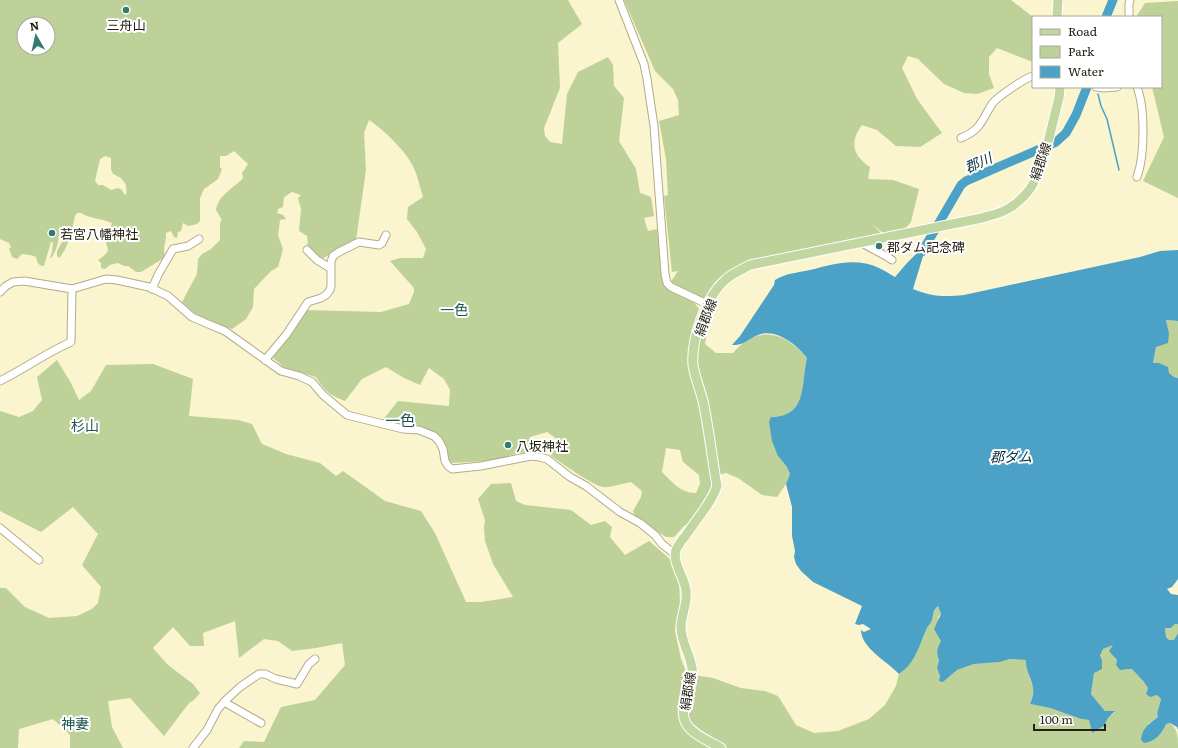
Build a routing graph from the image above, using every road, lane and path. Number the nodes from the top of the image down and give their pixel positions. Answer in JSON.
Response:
{"nodes":[{"id":1,"x":619,"y":0,"type":"edge"},
{"id":2,"x":1058,"y":0,"type":"edge"},
{"id":3,"x":1130,"y":0,"type":"edge"},
{"id":4,"x":1057,"y":16,"type":"edge"},
{"id":5,"x":1129,"y":16,"type":"edge"},
{"id":6,"x":1032,"y":77,"type":"edge"},
{"id":7,"x":1060,"y":88,"type":"edge"},
{"id":8,"x":1137,"y":88,"type":"edge"},
{"id":9,"x":961,"y":138,"type":"dead end"},
{"id":10,"x":1137,"y":177,"type":"dead end"},
{"id":11,"x":386,"y":235,"type":"dead end"},
{"id":12,"x":199,"y":238,"type":"dead end"},
{"id":13,"x":861,"y":242,"type":"junction"},
{"id":14,"x":307,"y":250,"type":"dead end"},
{"id":15,"x":892,"y":260,"type":"dead end"},
{"id":16,"x":330,"y":268,"type":"junction"},
{"id":17,"x":72,"y":289,"type":"junction"},
{"id":18,"x":152,"y":289,"type":"junction"},
{"id":19,"x":0,"y":290,"type":"edge"},
{"id":20,"x":707,"y":304,"type":"junction"},
{"id":21,"x":265,"y":360,"type":"junction"},
{"id":22,"x":0,"y":381,"type":"edge"},
{"id":23,"x":0,"y":528,"type":"edge"},
{"id":24,"x":676,"y":555,"type":"junction"},
{"id":25,"x":39,"y":560,"type":"dead end"},
{"id":26,"x":315,"y":659,"type":"dead end"},
{"id":27,"x":224,"y":702,"type":"junction"},
{"id":28,"x":261,"y":723,"type":"dead end"},
{"id":29,"x":193,"y":748,"type":"edge"},
{"id":30,"x":721,"y":748,"type":"edge"}],
"edges":[{"from":1,"to":20,"type":"street"},
{"from":2,"to":4,"type":"main road"},
{"from":3,"to":5,"type":"street"},
{"from":6,"to":9,"type":"street"},
{"from":7,"to":13,"type":"main road","name":"絹郡線"},
{"from":8,"to":10,"type":"street"},
{"from":11,"to":16,"type":"street"},
{"from":12,"to":18,"type":"street"},
{"from":13,"to":15,"type":"street"},
{"from":13,"to":20,"type":"main road","name":"絹郡線"},
{"from":14,"to":16,"type":"street"},
{"from":16,"to":21,"type":"street"},
{"from":17,"to":18,"type":"street"},
{"from":17,"to":19,"type":"street"},
{"from":17,"to":22,"type":"street"},
{"from":18,"to":21,"type":"street"},
{"from":20,"to":24,"type":"main road","name":"絹郡線"},
{"from":21,"to":24,"type":"street"},
{"from":23,"to":25,"type":"street"},
{"from":24,"to":30,"type":"main road","name":"絹郡線"},
{"from":26,"to":27,"type":"street"},
{"from":27,"to":28,"type":"street"},
{"from":27,"to":29,"type":"street"}]}
